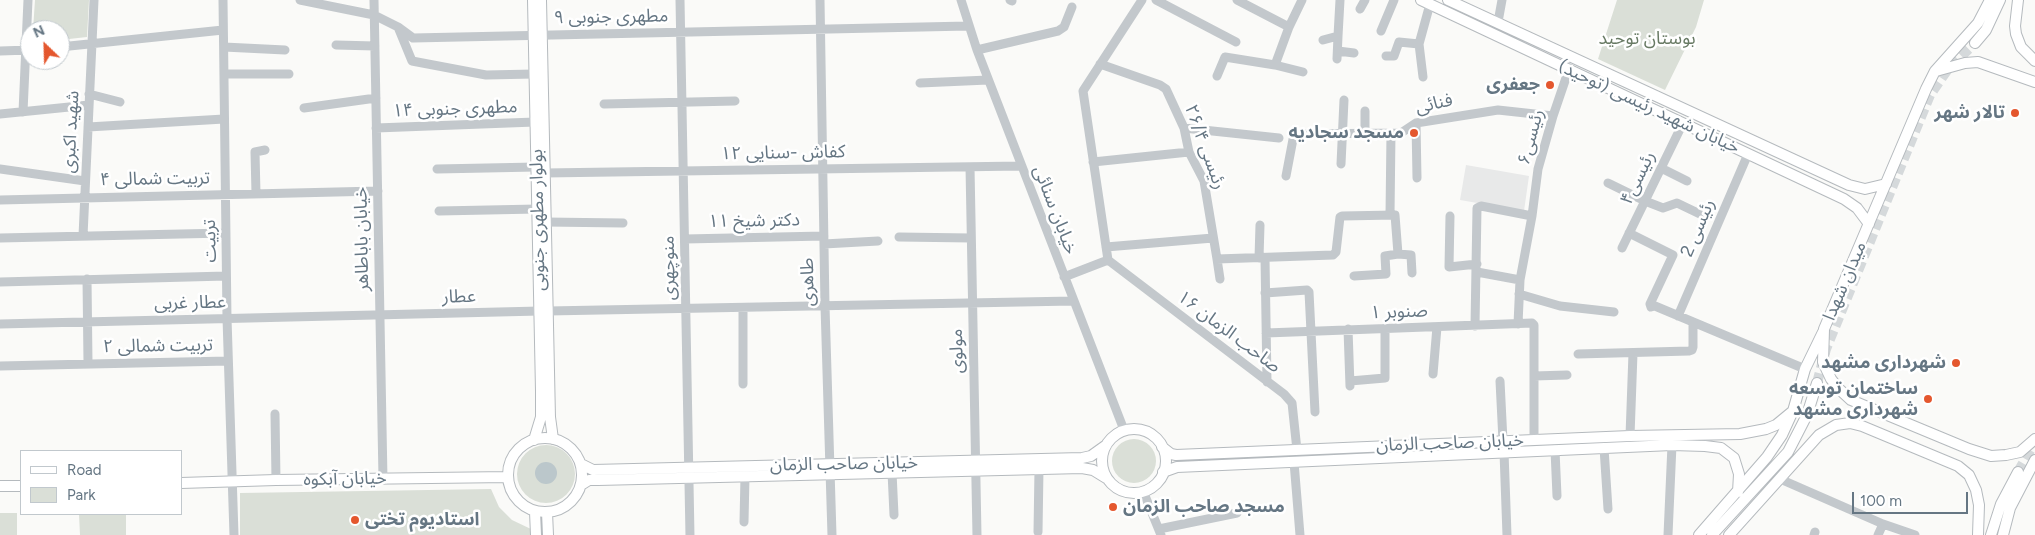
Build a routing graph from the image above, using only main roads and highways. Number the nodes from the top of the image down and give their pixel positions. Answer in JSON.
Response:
{"nodes":[{"id":1,"x":533,"y":0,"type":"edge"},
{"id":2,"x":541,"y":0,"type":"edge"},
{"id":3,"x":1448,"y":0,"type":"edge"},
{"id":4,"x":1990,"y":0,"type":"edge"},
{"id":5,"x":2000,"y":0,"type":"edge"},
{"id":6,"x":2018,"y":0,"type":"edge"},
{"id":7,"x":1426,"y":2,"type":"edge"},
{"id":8,"x":1463,"y":3,"type":"edge"},
{"id":9,"x":537,"y":35,"type":"junction"},
{"id":10,"x":1975,"y":43,"type":"tunnel mouth"},
{"id":11,"x":2035,"y":61,"type":"edge"},
{"id":12,"x":1935,"y":71,"type":"junction"},
{"id":13,"x":2035,"y":82,"type":"edge"},
{"id":14,"x":540,"y":170,"type":"junction"},
{"id":15,"x":1886,"y":184,"type":"junction"},
{"id":16,"x":1869,"y":224,"type":"junction"},
{"id":17,"x":544,"y":311,"type":"junction"},
{"id":18,"x":1824,"y":329,"type":"junction"},
{"id":19,"x":1817,"y":383,"type":"tunnel mouth"},
{"id":20,"x":1792,"y":411,"type":"junction"},
{"id":21,"x":553,"y":439,"type":"junction"},
{"id":22,"x":2035,"y":439,"type":"edge"},
{"id":23,"x":534,"y":440,"type":"junction"},
{"id":24,"x":1105,"y":446,"type":"junction"},
{"id":25,"x":1162,"y":447,"type":"junction"},
{"id":26,"x":2035,"y":460,"type":"edge"},
{"id":27,"x":581,"y":464,"type":"junction"},
{"id":28,"x":975,"y":466,"type":"junction"},
{"id":29,"x":830,"y":469,"type":"junction"},
{"id":30,"x":689,"y":472,"type":"junction"},
{"id":31,"x":1164,"y":472,"type":"junction"},
{"id":32,"x":2018,"y":472,"type":"tunnel mouth"},
{"id":33,"x":508,"y":477,"type":"junction"},
{"id":34,"x":1106,"y":478,"type":"junction"},
{"id":35,"x":182,"y":482,"type":"edge"},
{"id":36,"x":0,"y":486,"type":"edge"},
{"id":37,"x":20,"y":486,"type":"edge"},
{"id":38,"x":581,"y":486,"type":"junction"},
{"id":39,"x":1738,"y":492,"type":"junction"},
{"id":40,"x":535,"y":512,"type":"junction"},
{"id":41,"x":547,"y":512,"type":"junction"},
{"id":42,"x":536,"y":535,"type":"edge"},
{"id":43,"x":548,"y":535,"type":"edge"},
{"id":44,"x":1699,"y":535,"type":"edge"},
{"id":45,"x":1712,"y":535,"type":"edge"},
{"id":46,"x":1729,"y":535,"type":"edge"},
{"id":47,"x":1978,"y":535,"type":"edge"},
{"id":48,"x":1991,"y":535,"type":"edge"},
{"id":49,"x":2003,"y":535,"type":"edge"}],
"edges":[{"from":1,"to":9,"type":"main road","name":"بولوار مطهری جنوبی"},
{"from":2,"to":9,"type":"main road","name":"بولوار مطهری جنوبی"},
{"from":3,"to":8,"type":"main road","name":"خیابان شهید رئیسی (توحید)"},
{"from":4,"to":12,"type":"main road","name":"میدان شهدا"},
{"from":5,"to":10,"type":"main road"},
{"from":6,"to":11,"type":"main road"},
{"from":7,"to":16,"type":"main road","name":"خیابان شهید رئیسی (توحید)"},
{"from":8,"to":15,"type":"main road","name":"خیابان شهید رئیسی (توحید)"},
{"from":9,"to":14,"type":"main road","name":"بولوار مطهری جنوبی"},
{"from":9,"to":14,"type":"main road","name":"بولوار مطهری جنوبی"},
{"from":12,"to":13,"type":"main road"},
{"from":12,"to":15,"type":"main road","name":"میدان شهدا"},
{"from":14,"to":17,"type":"main road","name":"بولوار مطهری جنوبی"},
{"from":14,"to":17,"type":"main road","name":"بولوار مطهری جنوبی"},
{"from":15,"to":16,"type":"main road","name":"میدان شهدا"},
{"from":16,"to":18,"type":"main road","name":"میدان شهدا"},
{"from":17,"to":21,"type":"main road","name":"بولوار مطهری جنوبی"},
{"from":17,"to":23,"type":"main road","name":"بولوار مطهری جنوبی"},
{"from":18,"to":20,"type":"main road"},
{"from":18,"to":22,"type":"main road","name":"میدان شهدا"},
{"from":19,"to":45,"type":"main road"},
{"from":20,"to":25,"type":"main road","name":"خیابان صاحب الزمان"},
{"from":20,"to":39,"type":"main road"},
{"from":21,"to":23,"type":"main road"},
{"from":21,"to":27,"type":"main road"},
{"from":23,"to":33,"type":"main road"},
{"from":24,"to":25,"type":"main road"},
{"from":24,"to":28,"type":"main road","name":"خیابان صاحب الزمان"},
{"from":24,"to":34,"type":"main road"},
{"from":25,"to":31,"type":"main road"},
{"from":26,"to":49,"type":"main road"},
{"from":27,"to":30,"type":"main road","name":"خیابان صاحب الزمان"},
{"from":27,"to":38,"type":"main road"},
{"from":28,"to":29,"type":"main road","name":"خیابان صاحب الزمان"},
{"from":28,"to":29,"type":"main road","name":"خیابان صاحب الزمان"},
{"from":28,"to":34,"type":"main road","name":"خیابان صاحب الزمان"},
{"from":29,"to":30,"type":"main road","name":"خیابان صاحب الزمان"},
{"from":29,"to":30,"type":"main road","name":"خیابان صاحب الزمان"},
{"from":30,"to":38,"type":"main road","name":"خیابان صاحب الزمان"},
{"from":31,"to":34,"type":"main road"},
{"from":31,"to":39,"type":"main road"},
{"from":32,"to":48,"type":"main road"},
{"from":33,"to":35,"type":"main road","name":"خیابان آبکوه"},
{"from":33,"to":40,"type":"main road"},
{"from":36,"to":37,"type":"main road"},
{"from":38,"to":41,"type":"main road"},
{"from":39,"to":44,"type":"main road"},
{"from":40,"to":41,"type":"main road"},
{"from":40,"to":42,"type":"main road"},
{"from":41,"to":43,"type":"main road"},
{"from":46,"to":47,"type":"main road"}]}
